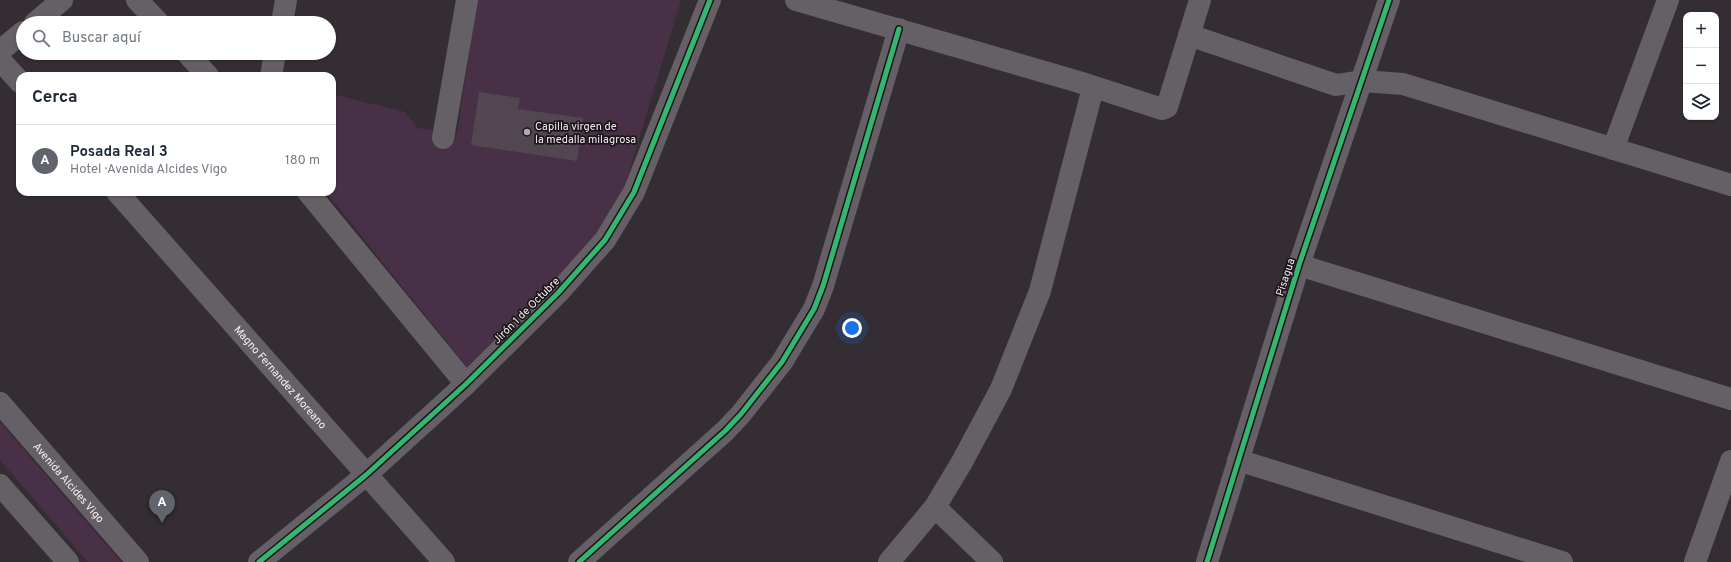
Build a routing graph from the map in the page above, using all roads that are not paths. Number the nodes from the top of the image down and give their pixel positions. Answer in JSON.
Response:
{"nodes":[{"id":1,"x":62,"y":0,"type":"edge"},
{"id":2,"x":137,"y":0,"type":"edge"},
{"id":3,"x":286,"y":0,"type":"edge"},
{"id":4,"x":467,"y":0,"type":"edge"},
{"id":5,"x":710,"y":0,"type":"edge"},
{"id":6,"x":796,"y":0,"type":"edge"},
{"id":7,"x":1200,"y":0,"type":"edge"},
{"id":8,"x":1389,"y":0,"type":"edge"},
{"id":9,"x":1668,"y":0,"type":"edge"},
{"id":10,"x":43,"y":16,"type":"edge"},
{"id":11,"x":152,"y":16,"type":"edge"},
{"id":12,"x":283,"y":16,"type":"edge"},
{"id":13,"x":899,"y":29,"type":"junction"},
{"id":14,"x":1189,"y":35,"type":"junction"},
{"id":15,"x":16,"y":38,"type":"edge"},
{"id":16,"x":0,"y":51,"type":"edge"},
{"id":17,"x":0,"y":60,"type":"edge"},
{"id":18,"x":193,"y":60,"type":"edge"},
{"id":19,"x":274,"y":60,"type":"edge"},
{"id":20,"x":204,"y":72,"type":"edge"},
{"id":21,"x":272,"y":72,"type":"edge"},
{"id":22,"x":16,"y":78,"type":"edge"},
{"id":23,"x":1362,"y":81,"type":"junction"},
{"id":24,"x":1093,"y":88,"type":"junction"},
{"id":25,"x":443,"y":138,"type":"dead end"},
{"id":26,"x":1613,"y":149,"type":"junction"},
{"id":27,"x":1731,"y":185,"type":"edge"},
{"id":28,"x":121,"y":196,"type":"edge"},
{"id":29,"x":311,"y":196,"type":"edge"},
{"id":30,"x":1299,"y":265,"type":"junction"},
{"id":31,"x":466,"y":384,"type":"junction"},
{"id":32,"x":1731,"y":399,"type":"edge"},
{"id":33,"x":0,"y":402,"type":"edge"},
{"id":34,"x":1238,"y":460,"type":"junction"},
{"id":35,"x":1731,"y":461,"type":"edge"},
{"id":36,"x":366,"y":475,"type":"junction"},
{"id":37,"x":0,"y":485,"type":"edge"},
{"id":38,"x":935,"y":507,"type":"junction"},
{"id":39,"x":68,"y":562,"type":"edge"},
{"id":40,"x":138,"y":562,"type":"edge"},
{"id":41,"x":259,"y":562,"type":"edge"},
{"id":42,"x":444,"y":562,"type":"edge"},
{"id":43,"x":579,"y":562,"type":"edge"},
{"id":44,"x":889,"y":562,"type":"edge"},
{"id":45,"x":992,"y":562,"type":"edge"},
{"id":46,"x":1207,"y":562,"type":"edge"},
{"id":47,"x":1562,"y":562,"type":"edge"},
{"id":48,"x":1695,"y":562,"type":"edge"}],
"edges":[{"from":1,"to":10,"type":"street"},
{"from":2,"to":11,"type":"street"},
{"from":3,"to":12,"type":"street"},
{"from":4,"to":25,"type":"street"},
{"from":5,"to":31,"type":"street","name":"Jirón 1 de Octubre"},
{"from":6,"to":13,"type":"street"},
{"from":7,"to":14,"type":"street"},
{"from":8,"to":23,"type":"street","name":"Pisagua"},
{"from":9,"to":26,"type":"street"},
{"from":13,"to":24,"type":"street"},
{"from":13,"to":43,"type":"street"},
{"from":14,"to":23,"type":"street"},
{"from":14,"to":24,"type":"street"},
{"from":15,"to":16,"type":"street"},
{"from":17,"to":22,"type":"street"},
{"from":18,"to":20,"type":"street"},
{"from":19,"to":21,"type":"street"},
{"from":23,"to":26,"type":"street"},
{"from":23,"to":30,"type":"street","name":"Pisagua"},
{"from":24,"to":38,"type":"street"},
{"from":26,"to":27,"type":"street"},
{"from":28,"to":36,"type":"street","name":"Magno Fernandez Moreano"},
{"from":29,"to":31,"type":"street"},
{"from":30,"to":32,"type":"street"},
{"from":30,"to":34,"type":"street","name":"Pisagua"},
{"from":31,"to":36,"type":"street","name":"Jirón 1 de Octubre"},
{"from":33,"to":40,"type":"street","name":"Avenida Alcides Vigo"},
{"from":34,"to":46,"type":"street","name":"Pisagua"},
{"from":34,"to":47,"type":"street"},
{"from":35,"to":48,"type":"street"},
{"from":36,"to":41,"type":"street","name":"Jirón 1 de Octubre"},
{"from":36,"to":42,"type":"street","name":"Magno Fernandez Moreano"},
{"from":37,"to":39,"type":"street"},
{"from":38,"to":44,"type":"street"},
{"from":38,"to":45,"type":"street"}]}
